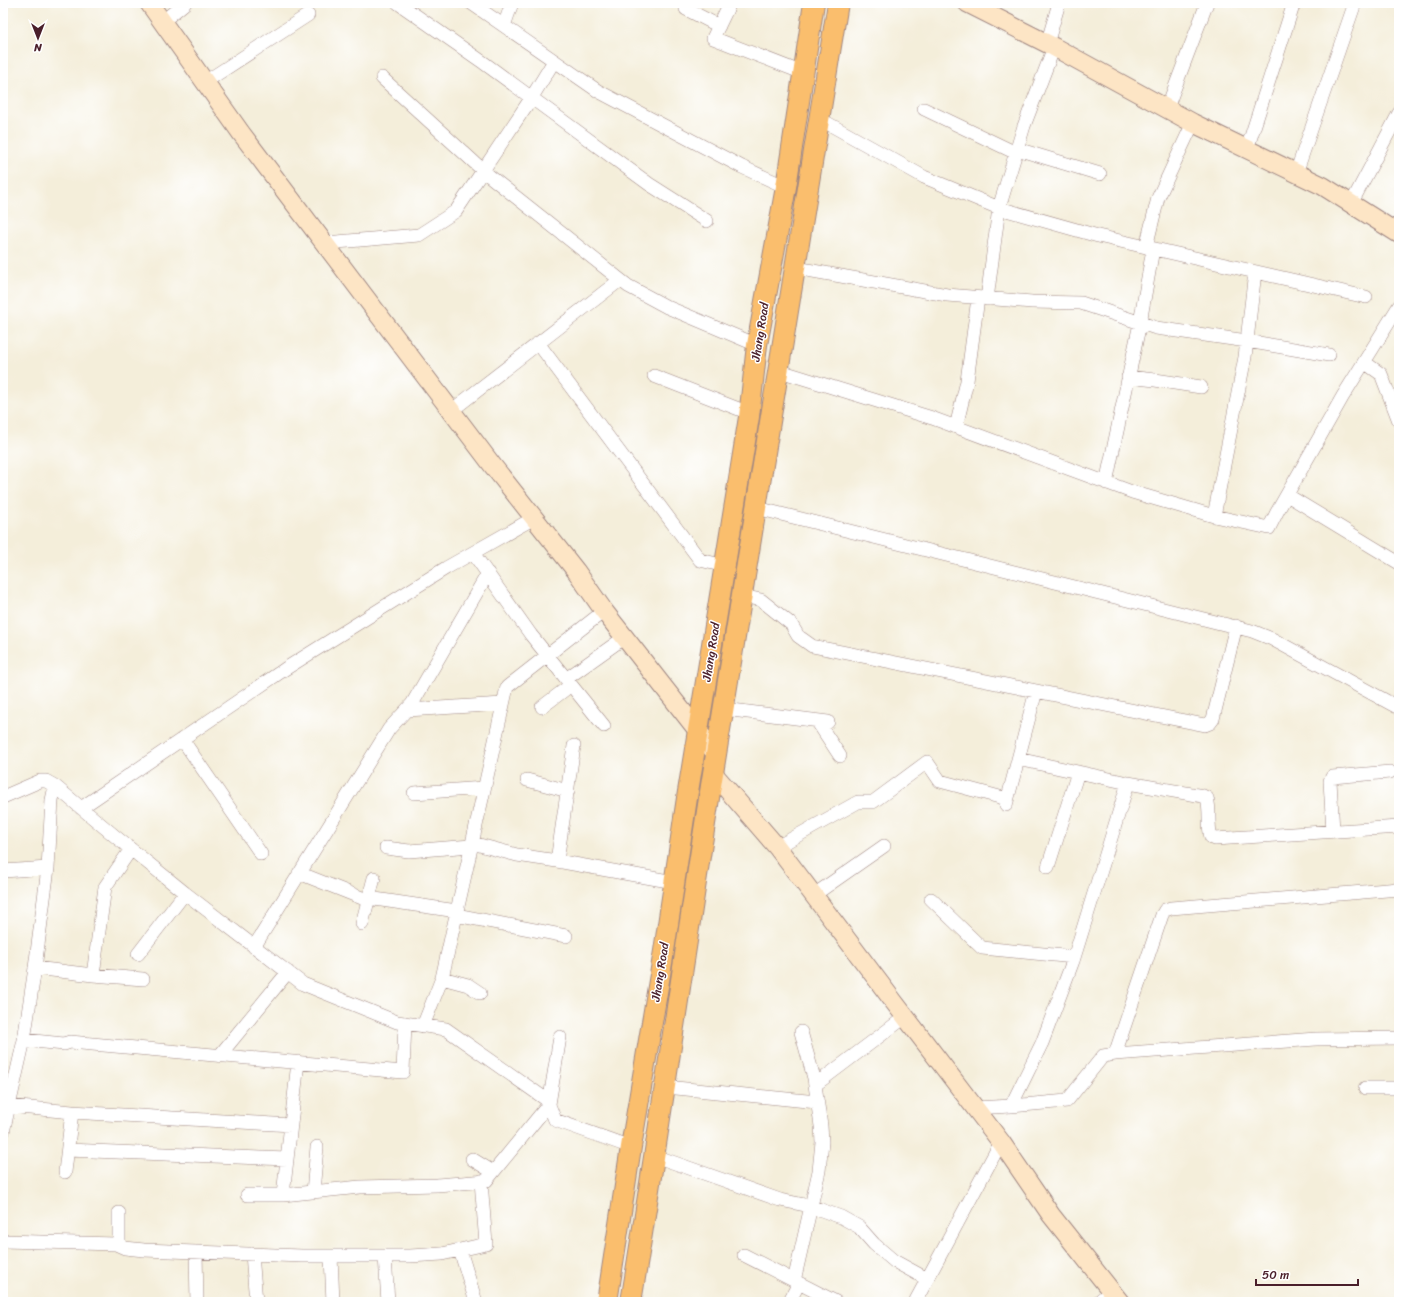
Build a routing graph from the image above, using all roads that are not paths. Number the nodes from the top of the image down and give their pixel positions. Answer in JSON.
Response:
{"nodes":[{"id":1,"x":149,"y":3,"type":"edge"},
{"id":2,"x":185,"y":3,"type":"edge"},
{"id":3,"x":398,"y":3,"type":"edge"},
{"id":4,"x":471,"y":3,"type":"edge"},
{"id":5,"x":512,"y":3,"type":"edge"},
{"id":6,"x":730,"y":3,"type":"edge"},
{"id":7,"x":814,"y":3,"type":"edge"},
{"id":8,"x":838,"y":3,"type":"edge"},
{"id":9,"x":967,"y":3,"type":"edge"},
{"id":10,"x":1059,"y":3,"type":"edge"},
{"id":11,"x":1207,"y":3,"type":"edge"},
{"id":12,"x":1294,"y":3,"type":"edge"},
{"id":13,"x":1355,"y":3,"type":"edge"},
{"id":14,"x":686,"y":9,"type":"dead end"},
{"id":15,"x":308,"y":15,"type":"dead end"},
{"id":16,"x":162,"y":22,"type":"junction"},
{"id":17,"x":504,"y":26,"type":"junction"},
{"id":18,"x":719,"y":26,"type":"junction"},
{"id":19,"x":1051,"y":46,"type":"junction"},
{"id":20,"x":554,"y":61,"type":"junction"},
{"id":21,"x":804,"y":73,"type":"junction"},
{"id":22,"x":382,"y":78,"type":"dead end"},
{"id":23,"x":206,"y":82,"type":"junction"},
{"id":24,"x":532,"y":98,"type":"junction"},
{"id":25,"x":1167,"y":108,"type":"junction"},
{"id":26,"x":924,"y":109,"type":"dead end"},
{"id":27,"x":1399,"y":113,"type":"edge"},
{"id":28,"x":820,"y":120,"type":"junction"},
{"id":29,"x":1194,"y":123,"type":"junction"},
{"id":30,"x":1247,"y":149,"type":"junction"},
{"id":31,"x":1016,"y":151,"type":"junction"},
{"id":32,"x":482,"y":170,"type":"junction"},
{"id":33,"x":1296,"y":173,"type":"junction"},
{"id":34,"x":1100,"y":174,"type":"dead end"},
{"id":35,"x":786,"y":187,"type":"junction"},
{"id":36,"x":1351,"y":204,"type":"junction"},
{"id":37,"x":999,"y":208,"type":"junction"},
{"id":38,"x":707,"y":221,"type":"dead end"},
{"id":39,"x":1399,"y":234,"type":"edge"},
{"id":40,"x":325,"y":243,"type":"junction"},
{"id":41,"x":1150,"y":248,"type":"junction"},
{"id":42,"x":796,"y":268,"type":"junction"},
{"id":43,"x":1255,"y":272,"type":"junction"},
{"id":44,"x":620,"y":280,"type":"junction"},
{"id":45,"x":1366,"y":297,"type":"dead end"},
{"id":46,"x":982,"y":298,"type":"junction"},
{"id":47,"x":1399,"y":307,"type":"edge"},
{"id":48,"x":1140,"y":323,"type":"junction"},
{"id":49,"x":1246,"y":341,"type":"junction"},
{"id":50,"x":538,"y":343,"type":"junction"},
{"id":51,"x":757,"y":345,"type":"junction"},
{"id":52,"x":1329,"y":355,"type":"dead end"},
{"id":53,"x":1364,"y":362,"type":"junction"},
{"id":54,"x":780,"y":371,"type":"junction"},
{"id":55,"x":654,"y":376,"type":"dead end"},
{"id":56,"x":1128,"y":377,"type":"junction"},
{"id":57,"x":1201,"y":387,"type":"dead end"},
{"id":58,"x":451,"y":411,"type":"junction"},
{"id":59,"x":749,"y":413,"type":"junction"},
{"id":60,"x":1399,"y":421,"type":"edge"},
{"id":61,"x":956,"y":427,"type":"junction"},
{"id":62,"x":1106,"y":483,"type":"junction"},
{"id":63,"x":1287,"y":495,"type":"junction"},
{"id":64,"x":757,"y":508,"type":"junction"},
{"id":65,"x":1214,"y":516,"type":"junction"},
{"id":66,"x":534,"y":518,"type":"junction"},
{"id":67,"x":473,"y":553,"type":"junction"},
{"id":68,"x":1399,"y":563,"type":"edge"},
{"id":69,"x":725,"y":566,"type":"junction"},
{"id":70,"x":488,"y":573,"type":"junction"},
{"id":71,"x":742,"y":596,"type":"junction"},
{"id":72,"x":604,"y":611,"type":"junction"},
{"id":73,"x":1236,"y":626,"type":"junction"},
{"id":74,"x":625,"y":637,"type":"junction"},
{"id":75,"x":547,"y":655,"type":"junction"},
{"id":76,"x":569,"y":682,"type":"junction"},
{"id":77,"x":1036,"y":691,"type":"junction"},
{"id":78,"x":503,"y":704,"type":"junction"},
{"id":79,"x":542,"y":707,"type":"dead end"},
{"id":80,"x":1399,"y":708,"type":"edge"},
{"id":81,"x":406,"y":710,"type":"junction"},
{"id":82,"x":724,"y":710,"type":"junction"},
{"id":83,"x":604,"y":726,"type":"dead end"},
{"id":84,"x":698,"y":732,"type":"junction"},
{"id":85,"x":182,"y":739,"type":"junction"},
{"id":86,"x":574,"y":746,"type":"dead end"},
{"id":87,"x":840,"y":756,"type":"dead end"},
{"id":88,"x":1018,"y":759,"type":"junction"},
{"id":89,"x":715,"y":764,"type":"junction"},
{"id":90,"x":1078,"y":772,"type":"junction"},
{"id":91,"x":1390,"y":772,"type":"dead end"},
{"id":92,"x":527,"y":780,"type":"dead end"},
{"id":93,"x":1128,"y":782,"type":"junction"},
{"id":94,"x":55,"y":786,"type":"junction"},
{"id":95,"x":484,"y":788,"type":"junction"},
{"id":96,"x":568,"y":791,"type":"junction"},
{"id":97,"x":414,"y":793,"type":"dead end"},
{"id":98,"x":3,"y":797,"type":"edge"},
{"id":99,"x":81,"y":808,"type":"junction"},
{"id":100,"x":1399,"y":827,"type":"edge"},
{"id":101,"x":1333,"y":831,"type":"junction"},
{"id":102,"x":471,"y":845,"type":"junction"},
{"id":103,"x":884,"y":846,"type":"dead end"},
{"id":104,"x":777,"y":847,"type":"junction"},
{"id":105,"x":386,"y":848,"type":"dead end"},
{"id":106,"x":131,"y":849,"type":"junction"},
{"id":107,"x":261,"y":854,"type":"dead end"},
{"id":108,"x":557,"y":860,"type":"junction"},
{"id":109,"x":1048,"y":867,"type":"dead end"},
{"id":110,"x":48,"y":868,"type":"junction"},
{"id":111,"x":3,"y":872,"type":"edge"},
{"id":112,"x":299,"y":873,"type":"junction"},
{"id":113,"x":374,"y":878,"type":"dead end"},
{"id":114,"x":674,"y":882,"type":"junction"},
{"id":115,"x":1399,"y":889,"type":"edge"},
{"id":116,"x":185,"y":893,"type":"junction"},
{"id":117,"x":814,"y":895,"type":"junction"},
{"id":118,"x":367,"y":899,"type":"junction"},
{"id":119,"x":931,"y":899,"type":"dead end"},
{"id":120,"x":456,"y":913,"type":"junction"},
{"id":121,"x":362,"y":924,"type":"dead end"},
{"id":122,"x":566,"y":936,"type":"dead end"},
{"id":123,"x":254,"y":946,"type":"junction"},
{"id":124,"x":138,"y":954,"type":"dead end"},
{"id":125,"x":1074,"y":957,"type":"junction"},
{"id":126,"x":35,"y":968,"type":"junction"},
{"id":127,"x":288,"y":972,"type":"junction"},
{"id":128,"x":93,"y":975,"type":"junction"},
{"id":129,"x":442,"y":978,"type":"junction"},
{"id":130,"x":143,"y":979,"type":"dead end"},
{"id":131,"x":480,"y":993,"type":"dead end"},
{"id":132,"x":905,"y":1017,"type":"junction"},
{"id":133,"x":405,"y":1023,"type":"junction"},
{"id":134,"x":423,"y":1026,"type":"junction"},
{"id":135,"x":801,"y":1032,"type":"dead end"},
{"id":136,"x":560,"y":1037,"type":"dead end"},
{"id":137,"x":1399,"y":1038,"type":"edge"},
{"id":138,"x":24,"y":1040,"type":"junction"},
{"id":139,"x":1115,"y":1054,"type":"junction"},
{"id":140,"x":220,"y":1055,"type":"junction"},
{"id":141,"x":298,"y":1062,"type":"junction"},
{"id":142,"x":815,"y":1085,"type":"junction"},
{"id":143,"x":666,"y":1087,"type":"junction"},
{"id":144,"x":1364,"y":1088,"type":"dead end"},
{"id":145,"x":1399,"y":1088,"type":"edge"},
{"id":146,"x":818,"y":1102,"type":"junction"},
{"id":147,"x":549,"y":1104,"type":"junction"},
{"id":148,"x":9,"y":1106,"type":"junction"},
{"id":149,"x":1011,"y":1106,"type":"junction"},
{"id":150,"x":975,"y":1108,"type":"junction"},
{"id":151,"x":72,"y":1112,"type":"junction"},
{"id":152,"x":291,"y":1125,"type":"junction"},
{"id":153,"x":3,"y":1132,"type":"edge"},
{"id":154,"x":1001,"y":1142,"type":"junction"},
{"id":155,"x":317,"y":1147,"type":"dead end"},
{"id":156,"x":631,"y":1148,"type":"junction"},
{"id":157,"x":68,"y":1150,"type":"junction"},
{"id":158,"x":655,"y":1156,"type":"junction"},
{"id":159,"x":287,"y":1159,"type":"junction"},
{"id":160,"x":472,"y":1159,"type":"dead end"},
{"id":161,"x":65,"y":1172,"type":"dead end"},
{"id":162,"x":493,"y":1172,"type":"junction"},
{"id":163,"x":481,"y":1181,"type":"junction"},
{"id":164,"x":313,"y":1192,"type":"junction"},
{"id":165,"x":246,"y":1195,"type":"dead end"},
{"id":166,"x":283,"y":1195,"type":"junction"},
{"id":167,"x":810,"y":1206,"type":"junction"},
{"id":168,"x":120,"y":1213,"type":"dead end"},
{"id":169,"x":3,"y":1241,"type":"edge"},
{"id":170,"x":119,"y":1245,"type":"junction"},
{"id":171,"x":460,"y":1250,"type":"junction"},
{"id":172,"x":196,"y":1252,"type":"junction"},
{"id":173,"x":252,"y":1254,"type":"junction"},
{"id":174,"x":331,"y":1256,"type":"junction"},
{"id":175,"x":385,"y":1256,"type":"junction"},
{"id":176,"x":744,"y":1256,"type":"dead end"},
{"id":177,"x":927,"y":1279,"type":"junction"},
{"id":178,"x":796,"y":1282,"type":"junction"},
{"id":179,"x":1110,"y":1298,"type":"edge"},
{"id":180,"x":197,"y":1302,"type":"edge"},
{"id":181,"x":256,"y":1302,"type":"edge"},
{"id":182,"x":333,"y":1302,"type":"edge"},
{"id":183,"x":388,"y":1302,"type":"edge"},
{"id":184,"x":476,"y":1302,"type":"edge"},
{"id":185,"x":607,"y":1302,"type":"edge"},
{"id":186,"x":631,"y":1302,"type":"edge"},
{"id":187,"x":789,"y":1302,"type":"edge"},
{"id":188,"x":836,"y":1302,"type":"edge"},
{"id":189,"x":915,"y":1302,"type":"edge"}],
"edges":[{"from":1,"to":16,"type":"street"},
{"from":2,"to":16,"type":"street"},
{"from":3,"to":24,"type":"street"},
{"from":4,"to":17,"type":"street"},
{"from":5,"to":17,"type":"street"},
{"from":6,"to":18,"type":"street"},
{"from":7,"to":21,"type":"main road","name":"Jhang Road"},
{"from":8,"to":28,"type":"main road","name":"Jhang Road"},
{"from":9,"to":19,"type":"street"},
{"from":10,"to":19,"type":"street"},
{"from":11,"to":25,"type":"street"},
{"from":12,"to":30,"type":"street"},
{"from":13,"to":33,"type":"street"},
{"from":14,"to":18,"type":"street"},
{"from":15,"to":23,"type":"street"},
{"from":16,"to":23,"type":"street"},
{"from":17,"to":20,"type":"street"},
{"from":18,"to":21,"type":"street"},
{"from":19,"to":25,"type":"street"},
{"from":19,"to":31,"type":"street"},
{"from":20,"to":24,"type":"street"},
{"from":20,"to":35,"type":"street"},
{"from":21,"to":35,"type":"main road","name":"Jhang Road"},
{"from":22,"to":32,"type":"street"},
{"from":23,"to":40,"type":"street"},
{"from":24,"to":32,"type":"street"},
{"from":24,"to":38,"type":"street"},
{"from":25,"to":29,"type":"street"},
{"from":26,"to":31,"type":"street"},
{"from":27,"to":36,"type":"street"},
{"from":28,"to":37,"type":"street"},
{"from":28,"to":42,"type":"main road","name":"Jhang Road"},
{"from":29,"to":30,"type":"street"},
{"from":29,"to":41,"type":"street"},
{"from":30,"to":33,"type":"street"},
{"from":31,"to":34,"type":"street"},
{"from":31,"to":37,"type":"street"},
{"from":32,"to":40,"type":"street"},
{"from":32,"to":44,"type":"street"},
{"from":33,"to":36,"type":"street"},
{"from":35,"to":51,"type":"main road","name":"Jhang Road"},
{"from":36,"to":39,"type":"street"},
{"from":37,"to":41,"type":"street"},
{"from":37,"to":46,"type":"street"},
{"from":40,"to":58,"type":"street"},
{"from":41,"to":43,"type":"street"},
{"from":41,"to":48,"type":"street"},
{"from":42,"to":46,"type":"street"},
{"from":42,"to":54,"type":"main road","name":"Jhang Road"},
{"from":43,"to":45,"type":"street"},
{"from":43,"to":49,"type":"street"},
{"from":44,"to":50,"type":"street"},
{"from":44,"to":51,"type":"street"},
{"from":46,"to":48,"type":"street"},
{"from":46,"to":61,"type":"street"},
{"from":47,"to":53,"type":"street"},
{"from":48,"to":49,"type":"street"},
{"from":48,"to":56,"type":"street"},
{"from":49,"to":52,"type":"street"},
{"from":49,"to":65,"type":"street"},
{"from":50,"to":58,"type":"street"},
{"from":50,"to":69,"type":"street"},
{"from":51,"to":59,"type":"main road","name":"Jhang Road"},
{"from":53,"to":60,"type":"street"},
{"from":53,"to":63,"type":"street"},
{"from":54,"to":61,"type":"street"},
{"from":54,"to":64,"type":"main road","name":"Jhang Road"},
{"from":55,"to":59,"type":"street"},
{"from":56,"to":57,"type":"street"},
{"from":56,"to":62,"type":"street"},
{"from":58,"to":66,"type":"street"},
{"from":59,"to":69,"type":"main road","name":"Jhang Road"},
{"from":61,"to":62,"type":"street"},
{"from":62,"to":65,"type":"street"},
{"from":63,"to":65,"type":"street"},
{"from":63,"to":68,"type":"street"},
{"from":64,"to":71,"type":"main road","name":"Jhang Road"},
{"from":64,"to":73,"type":"street"},
{"from":66,"to":67,"type":"street"},
{"from":66,"to":72,"type":"street"},
{"from":67,"to":70,"type":"street"},
{"from":67,"to":85,"type":"street"},
{"from":69,"to":84,"type":"main road","name":"Jhang Road"},
{"from":70,"to":75,"type":"street"},
{"from":70,"to":81,"type":"street"},
{"from":71,"to":77,"type":"street"},
{"from":71,"to":82,"type":"main road","name":"Jhang Road"},
{"from":72,"to":74,"type":"street"},
{"from":72,"to":75,"type":"street"},
{"from":73,"to":77,"type":"street"},
{"from":73,"to":80,"type":"street"},
{"from":74,"to":76,"type":"street"},
{"from":74,"to":84,"type":"street"},
{"from":75,"to":76,"type":"street"},
{"from":75,"to":78,"type":"street"},
{"from":76,"to":79,"type":"street"},
{"from":76,"to":83,"type":"street"},
{"from":77,"to":88,"type":"street"},
{"from":78,"to":81,"type":"street"},
{"from":78,"to":95,"type":"street"},
{"from":81,"to":112,"type":"street"},
{"from":82,"to":87,"type":"street"},
{"from":82,"to":89,"type":"main road","name":"Jhang Road"},
{"from":84,"to":89,"type":"street"},
{"from":84,"to":114,"type":"main road","name":"Jhang Road"},
{"from":85,"to":99,"type":"street"},
{"from":85,"to":107,"type":"street"},
{"from":86,"to":96,"type":"street"},
{"from":88,"to":90,"type":"street"},
{"from":88,"to":104,"type":"street"},
{"from":89,"to":104,"type":"street"},
{"from":89,"to":143,"type":"main road","name":"Jhang Road"},
{"from":90,"to":93,"type":"street"},
{"from":90,"to":109,"type":"street"},
{"from":91,"to":101,"type":"street"},
{"from":92,"to":96,"type":"street"},
{"from":93,"to":101,"type":"street"},
{"from":93,"to":125,"type":"street"},
{"from":94,"to":98,"type":"street"},
{"from":94,"to":99,"type":"street"},
{"from":94,"to":110,"type":"street"},
{"from":95,"to":97,"type":"street"},
{"from":95,"to":102,"type":"street"},
{"from":96,"to":108,"type":"street"},
{"from":99,"to":106,"type":"street"},
{"from":100,"to":101,"type":"street"},
{"from":102,"to":105,"type":"street"},
{"from":102,"to":108,"type":"street"},
{"from":102,"to":120,"type":"street"},
{"from":103,"to":117,"type":"street"},
{"from":104,"to":117,"type":"street"},
{"from":106,"to":116,"type":"street"},
{"from":106,"to":128,"type":"street"},
{"from":108,"to":114,"type":"street"},
{"from":110,"to":111,"type":"street"},
{"from":110,"to":126,"type":"street"},
{"from":112,"to":118,"type":"street"},
{"from":112,"to":123,"type":"street"},
{"from":113,"to":118,"type":"street"},
{"from":114,"to":156,"type":"main road","name":"Jhang Road"},
{"from":115,"to":139,"type":"street"},
{"from":116,"to":123,"type":"street"},
{"from":116,"to":124,"type":"street"},
{"from":117,"to":132,"type":"street"},
{"from":118,"to":120,"type":"street"},
{"from":118,"to":121,"type":"street"},
{"from":119,"to":125,"type":"street"},
{"from":120,"to":122,"type":"street"},
{"from":120,"to":129,"type":"street"},
{"from":123,"to":127,"type":"street"},
{"from":125,"to":149,"type":"street"},
{"from":126,"to":128,"type":"street"},
{"from":126,"to":138,"type":"street"},
{"from":127,"to":133,"type":"street"},
{"from":127,"to":140,"type":"street"},
{"from":128,"to":130,"type":"street"},
{"from":129,"to":131,"type":"street"},
{"from":129,"to":134,"type":"street"},
{"from":132,"to":142,"type":"street"},
{"from":132,"to":150,"type":"street"},
{"from":133,"to":134,"type":"street"},
{"from":133,"to":141,"type":"street"},
{"from":134,"to":147,"type":"street"},
{"from":135,"to":142,"type":"street"},
{"from":136,"to":147,"type":"street"},
{"from":137,"to":139,"type":"street"},
{"from":138,"to":140,"type":"street"},
{"from":138,"to":148,"type":"street"},
{"from":139,"to":149,"type":"street"},
{"from":140,"to":141,"type":"street"},
{"from":141,"to":152,"type":"street"},
{"from":142,"to":146,"type":"street"},
{"from":143,"to":146,"type":"street"},
{"from":143,"to":158,"type":"main road","name":"Jhang Road"},
{"from":144,"to":145,"type":"street"},
{"from":146,"to":167,"type":"street"},
{"from":147,"to":156,"type":"street"},
{"from":147,"to":162,"type":"street"},
{"from":148,"to":151,"type":"street"},
{"from":148,"to":153,"type":"street"},
{"from":149,"to":150,"type":"street"},
{"from":150,"to":154,"type":"street"},
{"from":151,"to":152,"type":"street"},
{"from":151,"to":157,"type":"street"},
{"from":152,"to":159,"type":"street"},
{"from":154,"to":177,"type":"street"},
{"from":154,"to":179,"type":"street"},
{"from":155,"to":164,"type":"street"},
{"from":156,"to":185,"type":"main road","name":"Jhang Road"},
{"from":157,"to":159,"type":"street"},
{"from":157,"to":161,"type":"street"},
{"from":158,"to":167,"type":"street"},
{"from":158,"to":186,"type":"main road","name":"Jhang Road"},
{"from":159,"to":166,"type":"street"},
{"from":160,"to":162,"type":"street"},
{"from":162,"to":163,"type":"street"},
{"from":163,"to":164,"type":"street"},
{"from":163,"to":171,"type":"street"},
{"from":164,"to":166,"type":"street"},
{"from":165,"to":166,"type":"street"},
{"from":167,"to":177,"type":"street"},
{"from":167,"to":178,"type":"street"},
{"from":168,"to":170,"type":"street"},
{"from":169,"to":170,"type":"street"},
{"from":170,"to":172,"type":"street"},
{"from":171,"to":175,"type":"street"},
{"from":171,"to":184,"type":"street"},
{"from":172,"to":173,"type":"street"},
{"from":172,"to":180,"type":"street"},
{"from":173,"to":174,"type":"street"},
{"from":173,"to":181,"type":"street"},
{"from":174,"to":175,"type":"street"},
{"from":174,"to":182,"type":"street"},
{"from":175,"to":183,"type":"street"},
{"from":176,"to":178,"type":"street"},
{"from":177,"to":189,"type":"street"},
{"from":178,"to":187,"type":"street"},
{"from":178,"to":188,"type":"street"}]}
